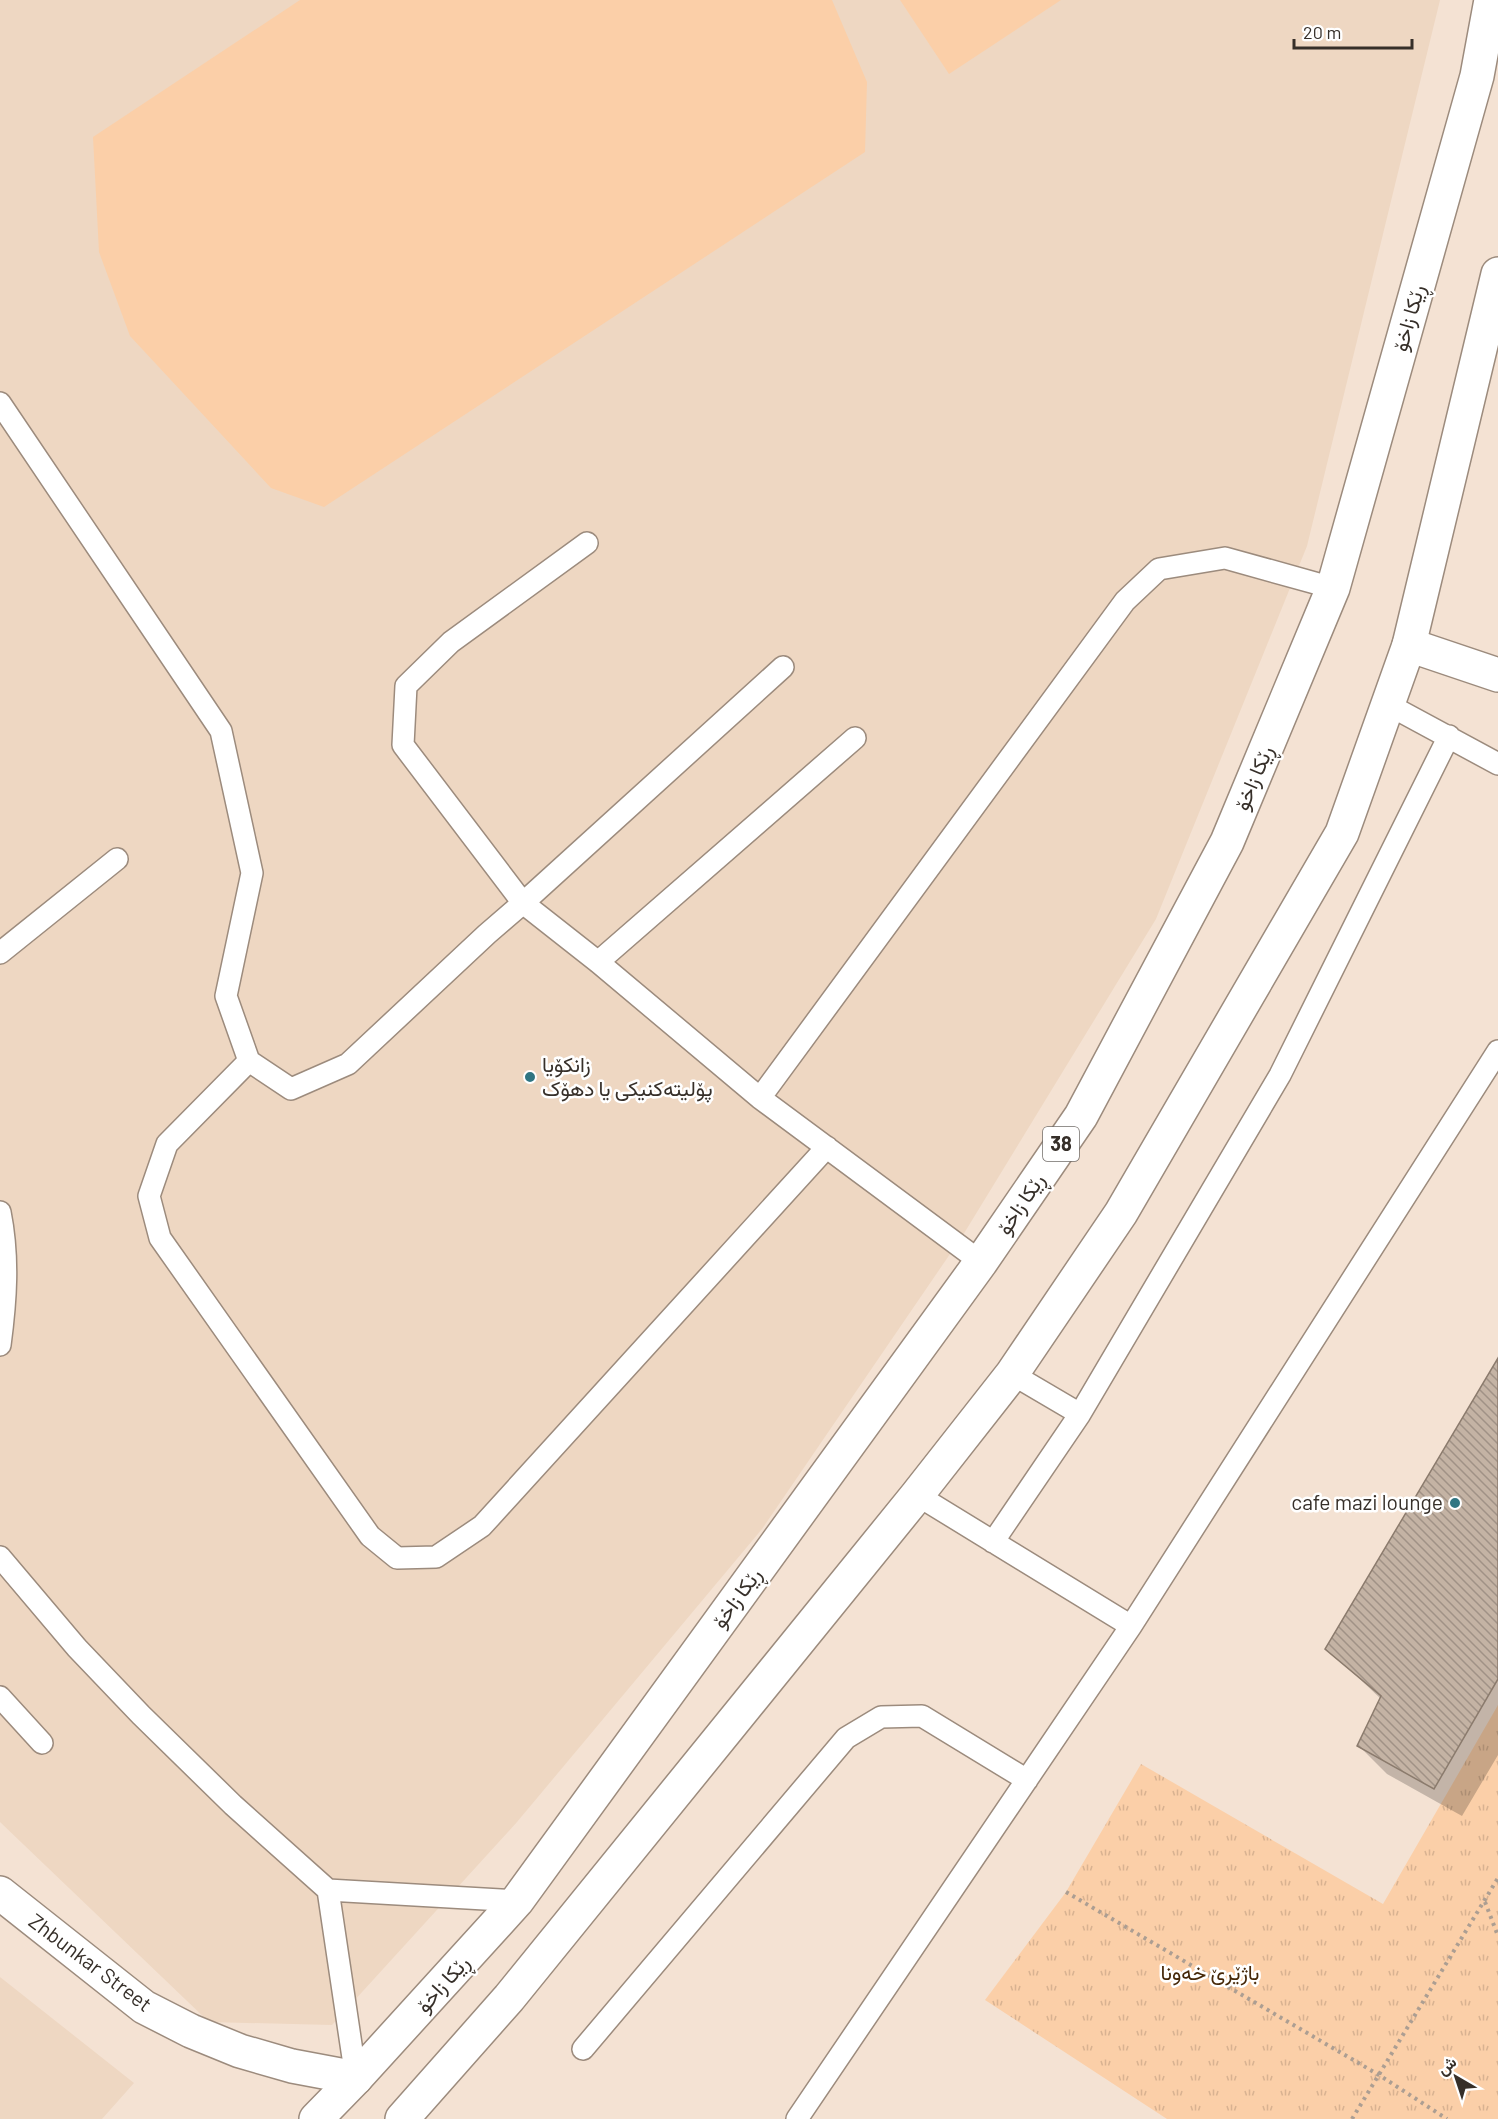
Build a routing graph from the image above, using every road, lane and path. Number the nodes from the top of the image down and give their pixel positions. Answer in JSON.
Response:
{"nodes":[{"id":1,"x":1491,"y":0,"type":"edge"},
{"id":2,"x":1498,"y":274,"type":"edge"},
{"id":3,"x":0,"y":403,"type":"edge"},
{"id":4,"x":587,"y":543,"type":"dead end"},
{"id":5,"x":1333,"y":588,"type":"junction"},
{"id":6,"x":1408,"y":645,"type":"junction"},
{"id":7,"x":783,"y":666,"type":"dead end"},
{"id":8,"x":1498,"y":675,"type":"edge"},
{"id":9,"x":1387,"y":704,"type":"junction"},
{"id":10,"x":1449,"y":736,"type":"junction"},
{"id":11,"x":855,"y":738,"type":"dead end"},
{"id":12,"x":1498,"y":764,"type":"edge"},
{"id":13,"x":117,"y":859,"type":"dead end"},
{"id":14,"x":523,"y":903,"type":"junction"},
{"id":15,"x":0,"y":953,"type":"edge"},
{"id":16,"x":598,"y":962,"type":"junction"},
{"id":17,"x":1498,"y":1051,"type":"edge"},
{"id":18,"x":249,"y":1060,"type":"junction"},
{"id":19,"x":760,"y":1098,"type":"junction"},
{"id":20,"x":827,"y":1147,"type":"junction"},
{"id":21,"x":0,"y":1212,"type":"edge"},
{"id":22,"x":981,"y":1262,"type":"junction"},
{"id":23,"x":0,"y":1345,"type":"edge"},
{"id":24,"x":1012,"y":1374,"type":"junction"},
{"id":25,"x":1080,"y":1414,"type":"junction"},
{"id":26,"x":917,"y":1495,"type":"junction"},
{"id":27,"x":993,"y":1542,"type":"junction"},
{"id":28,"x":0,"y":1557,"type":"edge"},
{"id":29,"x":1131,"y":1626,"type":"junction"},
{"id":30,"x":0,"y":1697,"type":"edge"},
{"id":31,"x":42,"y":1743,"type":"dead end"},
{"id":32,"x":1027,"y":1780,"type":"junction"},
{"id":33,"x":1498,"y":1878,"type":"edge"},
{"id":34,"x":328,"y":1890,"type":"junction"},
{"id":35,"x":1066,"y":1892,"type":"dead end"},
{"id":36,"x":0,"y":1893,"type":"edge"},
{"id":37,"x":518,"y":1901,"type":"junction"},
{"id":38,"x":1484,"y":1902,"type":"junction"},
{"id":39,"x":1498,"y":1936,"type":"edge"},
{"id":40,"x":583,"y":2049,"type":"dead end"},
{"id":41,"x":1379,"y":2075,"type":"junction"},
{"id":42,"x":356,"y":2078,"type":"junction"},
{"id":43,"x":316,"y":2119,"type":"edge"},
{"id":44,"x":402,"y":2119,"type":"edge"},
{"id":45,"x":797,"y":2119,"type":"edge"},
{"id":46,"x":1352,"y":2119,"type":"edge"},
{"id":47,"x":1447,"y":2119,"type":"edge"}],
"edges":[{"from":1,"to":5,"type":"main road","name":"ڕێکا زاخۆ","number":"38"},
{"from":2,"to":6,"type":"main road"},
{"from":3,"to":18,"type":"lane"},
{"from":4,"to":14,"type":"lane"},
{"from":5,"to":19,"type":"lane"},
{"from":5,"to":22,"type":"main road","name":"ڕێکا زاخۆ","number":"38"},
{"from":6,"to":8,"type":"main road"},
{"from":6,"to":9,"type":"main road"},
{"from":7,"to":14,"type":"lane"},
{"from":9,"to":10,"type":"lane"},
{"from":9,"to":24,"type":"main road"},
{"from":10,"to":12,"type":"lane"},
{"from":10,"to":25,"type":"lane"},
{"from":11,"to":16,"type":"lane"},
{"from":13,"to":15,"type":"lane"},
{"from":14,"to":16,"type":"lane"},
{"from":14,"to":18,"type":"lane"},
{"from":16,"to":19,"type":"lane"},
{"from":17,"to":29,"type":"lane"},
{"from":18,"to":20,"type":"lane"},
{"from":19,"to":20,"type":"lane"},
{"from":20,"to":22,"type":"lane"},
{"from":21,"to":23,"type":"lane"},
{"from":22,"to":37,"type":"main road","name":"ڕێکا زاخۆ","number":"38"},
{"from":24,"to":25,"type":"lane"},
{"from":24,"to":26,"type":"main road"},
{"from":25,"to":27,"type":"lane"},
{"from":26,"to":27,"type":"lane"},
{"from":26,"to":44,"type":"main road"},
{"from":27,"to":29,"type":"lane"},
{"from":28,"to":34,"type":"lane"},
{"from":29,"to":32,"type":"lane"},
{"from":30,"to":31,"type":"lane"},
{"from":32,"to":40,"type":"lane"},
{"from":32,"to":45,"type":"lane"},
{"from":33,"to":38,"type":"path"},
{"from":34,"to":37,"type":"lane"},
{"from":34,"to":42,"type":"lane"},
{"from":35,"to":41,"type":"path"},
{"from":36,"to":42,"type":"main road","name":"Zhbunkar Street"},
{"from":37,"to":42,"type":"main road","name":"ڕێکا زاخۆ","number":"38"},
{"from":38,"to":39,"type":"path"},
{"from":38,"to":41,"type":"path"},
{"from":41,"to":46,"type":"path"},
{"from":41,"to":47,"type":"path"},
{"from":42,"to":43,"type":"main road","name":"ڕێکا زاخۆ","number":"38"}]}
